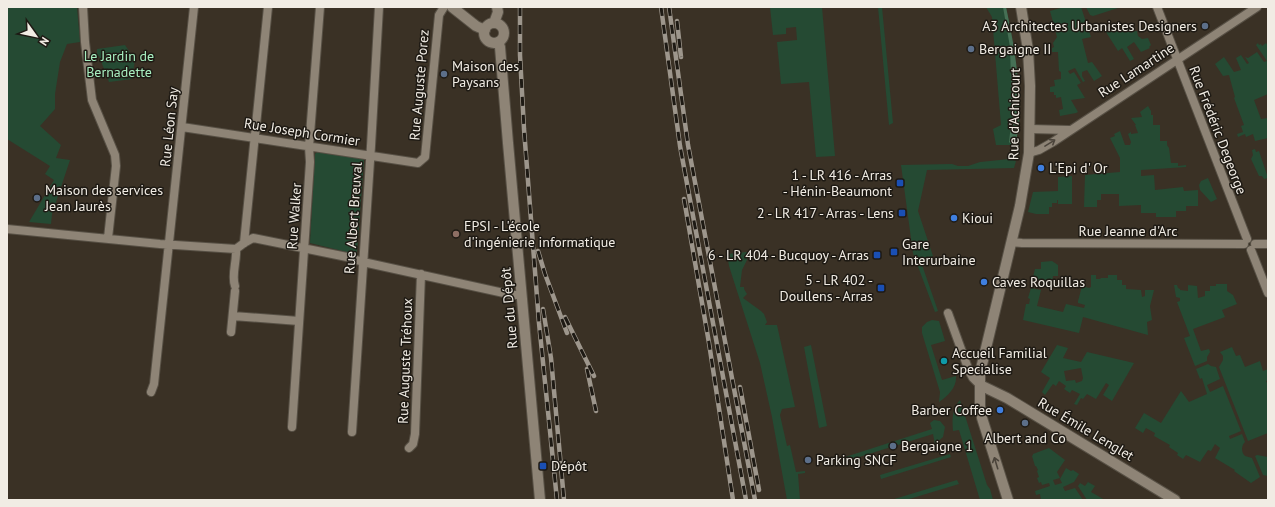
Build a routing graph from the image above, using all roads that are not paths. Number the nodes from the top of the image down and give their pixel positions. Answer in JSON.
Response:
{"nodes":[{"id":1,"x":83,"y":7,"type":"edge"},
{"id":2,"x":194,"y":7,"type":"edge"},
{"id":3,"x":268,"y":7,"type":"edge"},
{"id":4,"x":320,"y":7,"type":"edge"},
{"id":5,"x":379,"y":7,"type":"edge"},
{"id":6,"x":444,"y":7,"type":"edge"},
{"id":7,"x":452,"y":7,"type":"edge"},
{"id":8,"x":497,"y":7,"type":"edge"},
{"id":9,"x":1021,"y":7,"type":"edge"},
{"id":10,"x":1157,"y":7,"type":"edge"},
{"id":11,"x":1257,"y":7,"type":"edge"},
{"id":12,"x":494,"y":23,"type":"junction"},
{"id":13,"x":485,"y":30,"type":"junction"},
{"id":14,"x":498,"y":42,"type":"junction"},
{"id":15,"x":1177,"y":60,"type":"junction"},
{"id":16,"x":182,"y":127,"type":"junction"},
{"id":17,"x":1030,"y":128,"type":"junction"},
{"id":18,"x":1069,"y":130,"type":"junction"},
{"id":19,"x":254,"y":138,"type":"junction"},
{"id":20,"x":309,"y":147,"type":"junction"},
{"id":21,"x":1029,"y":153,"type":"junction"},
{"id":22,"x":370,"y":156,"type":"junction"},
{"id":23,"x":418,"y":163,"type":"joint"},
{"id":24,"x":7,"y":229,"type":"edge"},
{"id":25,"x":108,"y":238,"type":"junction"},
{"id":26,"x":1245,"y":241,"type":"junction"},
{"id":27,"x":1011,"y":242,"type":"junction"},
{"id":28,"x":244,"y":243,"type":"junction"},
{"id":29,"x":1268,"y":244,"type":"edge"},
{"id":30,"x":169,"y":245,"type":"junction"},
{"id":31,"x":1253,"y":247,"type":"junction"},
{"id":32,"x":236,"y":249,"type":"junction"},
{"id":33,"x":304,"y":249,"type":"junction"},
{"id":34,"x":363,"y":262,"type":"junction"},
{"id":35,"x":421,"y":274,"type":"junction"},
{"id":36,"x":1268,"y":293,"type":"edge"},
{"id":37,"x":522,"y":295,"type":"junction"},
{"id":38,"x":948,"y":313,"type":"dead end"},
{"id":39,"x":233,"y":316,"type":"junction"},
{"id":40,"x":299,"y":321,"type":"junction"},
{"id":41,"x":231,"y":332,"type":"dead end"},
{"id":42,"x":980,"y":385,"type":"junction"},
{"id":43,"x":151,"y":392,"type":"dead end"},
{"id":44,"x":292,"y":427,"type":"dead end"},
{"id":45,"x":352,"y":432,"type":"dead end"},
{"id":46,"x":410,"y":448,"type":"dead end"},
{"id":47,"x":540,"y":500,"type":"edge"},
{"id":48,"x":1008,"y":500,"type":"edge"},
{"id":49,"x":1175,"y":500,"type":"edge"}],
"edges":[{"from":1,"to":25,"type":"street"},
{"from":2,"to":16,"type":"street","name":"Rue Léon Say"},
{"from":3,"to":19,"type":"street"},
{"from":4,"to":20,"type":"street","name":"Rue Walker"},
{"from":5,"to":22,"type":"street","name":"Rue Albert Breuval"},
{"from":6,"to":23,"type":"street","name":"Rue Auguste Porez"},
{"from":7,"to":13,"type":"street"},
{"from":8,"to":12,"type":"street"},
{"from":9,"to":17,"type":"street","name":"Rue d'Achicourt"},
{"from":10,"to":15,"type":"street","name":"Rue Frédéric Degeorge"},
{"from":11,"to":15,"type":"street","name":"Rue Lamartine"},
{"from":12,"to":13,"type":"street"},
{"from":12,"to":14,"type":"street"},
{"from":13,"to":14,"type":"street"},
{"from":14,"to":37,"type":"street","name":"Rue du Dépôt"},
{"from":15,"to":18,"type":"street","name":"Rue Lamartine"},
{"from":15,"to":26,"type":"street","name":"Rue Frédéric Degeorge"},
{"from":16,"to":19,"type":"street","name":"Rue Joseph Cormier"},
{"from":16,"to":30,"type":"street","name":"Rue Léon Say"},
{"from":17,"to":18,"type":"street"},
{"from":17,"to":21,"type":"street","name":"Rue d'Achicourt"},
{"from":21,"to":18,"type":"street","name":"Rue Lamartine","one_way":true},
{"from":19,"to":20,"type":"street","name":"Rue Joseph Cormier"},
{"from":19,"to":28,"type":"street"},
{"from":20,"to":22,"type":"street","name":"Rue Joseph Cormier"},
{"from":20,"to":33,"type":"street","name":"Rue Walker"},
{"from":21,"to":27,"type":"street","name":"Rue d'Achicourt"},
{"from":22,"to":23,"type":"street","name":"Rue Joseph Cormier"},
{"from":22,"to":34,"type":"street","name":"Rue Albert Breuval"},
{"from":24,"to":25,"type":"street"},
{"from":25,"to":30,"type":"street"},
{"from":26,"to":27,"type":"street","name":"Rue Jeanne d'Arc"},
{"from":26,"to":31,"type":"street"},
{"from":27,"to":42,"type":"street","name":"Rue d'Achicourt"},
{"from":28,"to":32,"type":"street"},
{"from":28,"to":33,"type":"street"},
{"from":29,"to":31,"type":"street"},
{"from":30,"to":32,"type":"street"},
{"from":30,"to":43,"type":"street","name":"Rue Léon Say"},
{"from":31,"to":36,"type":"street"},
{"from":32,"to":39,"type":"street"},
{"from":33,"to":34,"type":"street"},
{"from":33,"to":40,"type":"street","name":"Rue Walker"},
{"from":34,"to":35,"type":"street"},
{"from":34,"to":45,"type":"street","name":"Rue Albert Breuval"},
{"from":35,"to":37,"type":"street"},
{"from":35,"to":46,"type":"street","name":"Rue Auguste Tréhoux"},
{"from":37,"to":47,"type":"street","name":"Rue du Dépôt"},
{"from":38,"to":42,"type":"street"},
{"from":39,"to":40,"type":"street"},
{"from":39,"to":41,"type":"street"},
{"from":40,"to":44,"type":"street","name":"Rue Walker"},
{"from":48,"to":42,"type":"street","name":"Rue d'Achicourt","one_way":true},
{"from":42,"to":49,"type":"street","name":"Rue Émile Lenglet"}]}
